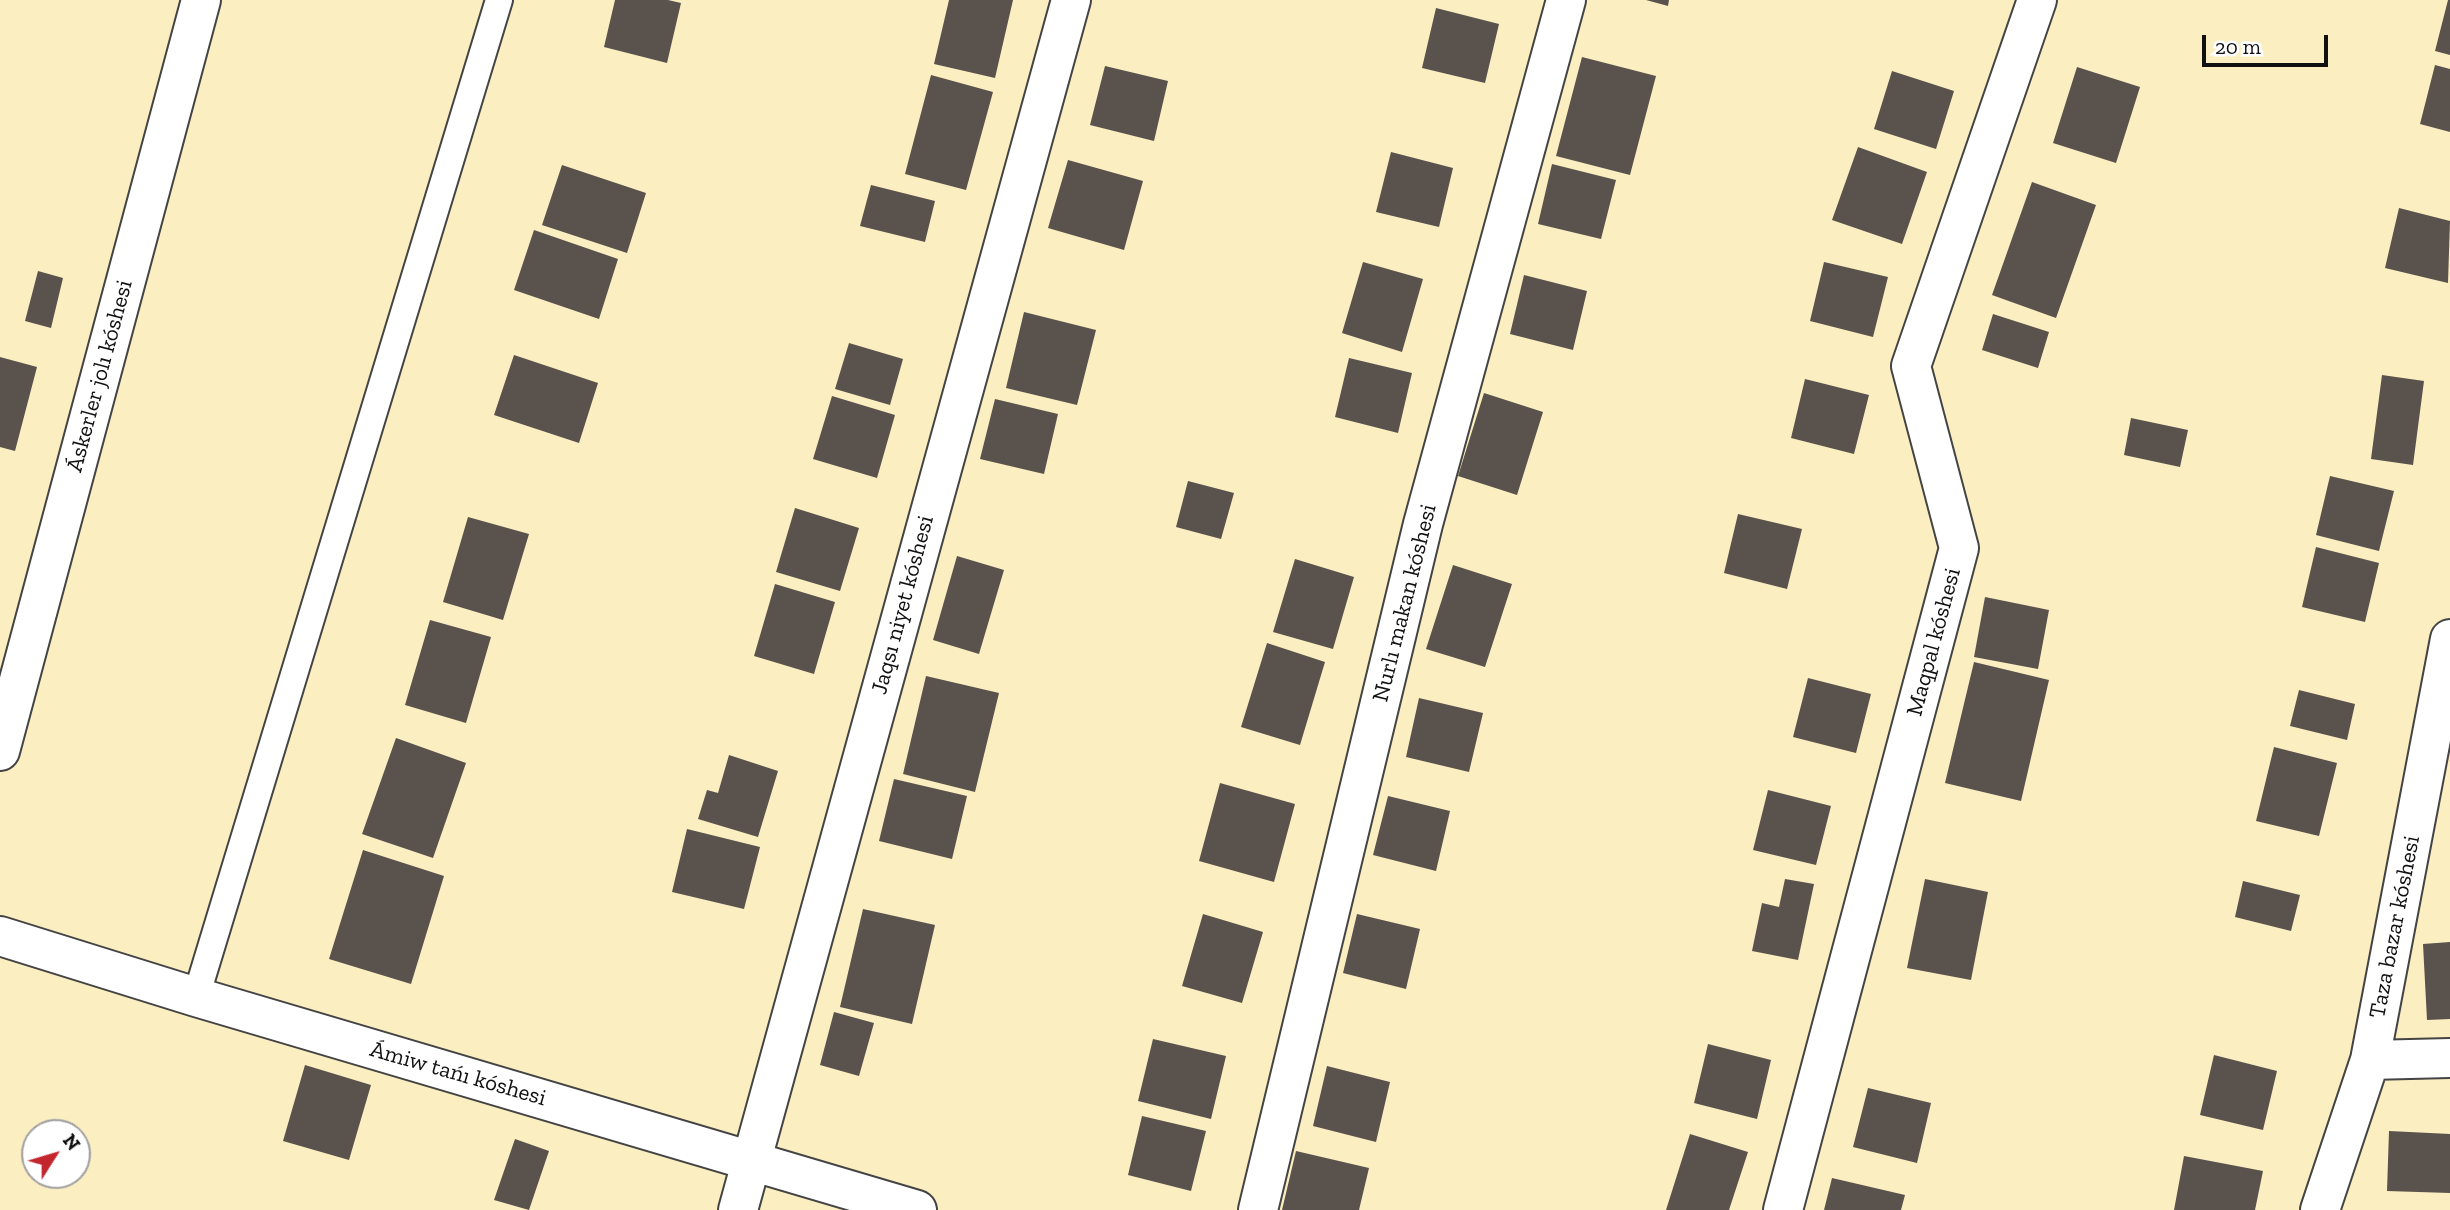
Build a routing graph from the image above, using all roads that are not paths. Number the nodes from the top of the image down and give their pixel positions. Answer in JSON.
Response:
{"nodes":[{"id":1,"x":201,"y":0,"type":"edge"},
{"id":2,"x":499,"y":0,"type":"edge"},
{"id":3,"x":1071,"y":0,"type":"edge"},
{"id":4,"x":1566,"y":0,"type":"edge"},
{"id":5,"x":2037,"y":0,"type":"edge"},
{"id":6,"x":2450,"y":639,"type":"edge"},
{"id":7,"x":0,"y":751,"type":"edge"},
{"id":8,"x":0,"y":936,"type":"edge"},
{"id":9,"x":196,"y":998,"type":"junction"},
{"id":10,"x":2450,"y":1058,"type":"edge"},
{"id":11,"x":2370,"y":1060,"type":"junction"},
{"id":12,"x":750,"y":1160,"type":"junction"},
{"id":13,"x":738,"y":1210,"type":"edge"},
{"id":14,"x":917,"y":1210,"type":"edge"},
{"id":15,"x":1258,"y":1210,"type":"edge"},
{"id":16,"x":1783,"y":1210,"type":"edge"},
{"id":17,"x":2320,"y":1210,"type":"edge"}],
"edges":[{"from":1,"to":7,"type":"street","name":"Áskerler jolı kóshesi"},
{"from":2,"to":9,"type":"lane"},
{"from":3,"to":12,"type":"street","name":"Jaqsı niyet kóshesi"},
{"from":4,"to":15,"type":"street","name":"Nurlı makan kóshesi"},
{"from":5,"to":16,"type":"street","name":"Maqpal kóshesi"},
{"from":6,"to":11,"type":"street","name":"Taza bazar kóshesi"},
{"from":8,"to":9,"type":"street","name":"Ámiw tańı kóshesi"},
{"from":9,"to":12,"type":"street","name":"Ámiw tańı kóshesi"},
{"from":10,"to":11,"type":"street"},
{"from":11,"to":17,"type":"street","name":"Taza bazar kóshesi"},
{"from":12,"to":13,"type":"street","name":"Jaqsı niyet kóshesi"},
{"from":12,"to":14,"type":"street","name":"Ámiw tańı kóshesi"}]}
